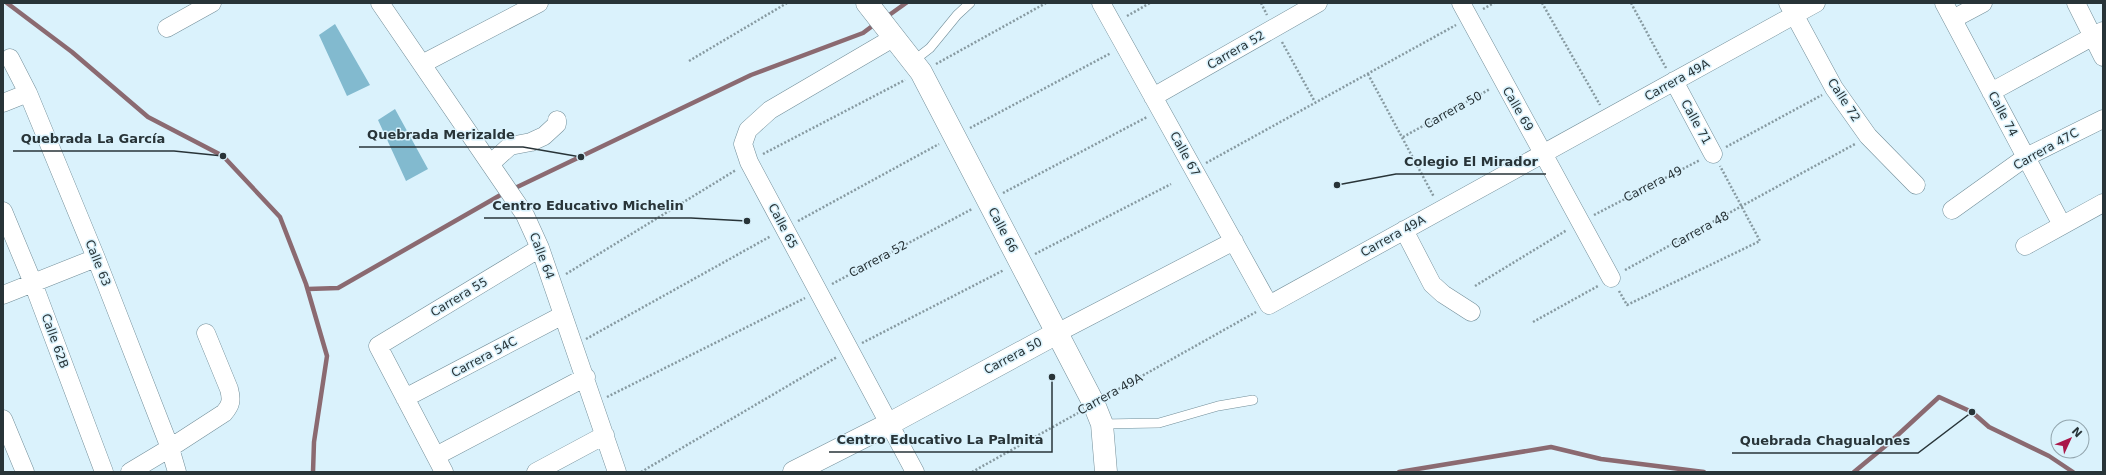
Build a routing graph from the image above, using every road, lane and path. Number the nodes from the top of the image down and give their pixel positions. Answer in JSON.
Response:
{"nodes":[{"id":1,"x":212,"y":3,"type":"edge"},
{"id":2,"x":380,"y":3,"type":"edge"},
{"id":3,"x":539,"y":3,"type":"edge"},
{"id":4,"x":787,"y":3,"type":"edge"},
{"id":5,"x":970,"y":3,"type":"edge"},
{"id":6,"x":1046,"y":3,"type":"edge"},
{"id":7,"x":1101,"y":3,"type":"edge"},
{"id":8,"x":1150,"y":3,"type":"edge"},
{"id":9,"x":1261,"y":3,"type":"edge"},
{"id":10,"x":1318,"y":3,"type":"edge"},
{"id":11,"x":1494,"y":3,"type":"edge"},
{"id":12,"x":1542,"y":3,"type":"edge"},
{"id":13,"x":1631,"y":3,"type":"edge"},
{"id":14,"x":1816,"y":3,"type":"edge"},
{"id":15,"x":1944,"y":3,"type":"edge"},
{"id":16,"x":1983,"y":3,"type":"edge"},
{"id":17,"x":2076,"y":3,"type":"edge"},
{"id":18,"x":869,"y":6,"type":"edge"},
{"id":19,"x":1791,"y":9,"type":"edge"},
{"id":20,"x":1465,"y":10,"type":"edge"},
{"id":21,"x":1953,"y":19,"type":"junction"},
{"id":22,"x":1112,"y":23,"type":"junction"},
{"id":23,"x":167,"y":28,"type":"dead end"},
{"id":24,"x":1274,"y":28,"type":"junction"},
{"id":25,"x":2098,"y":34,"type":"edge"},
{"id":26,"x":893,"y":37,"type":"junction"},
{"id":27,"x":1124,"y":46,"type":"junction"},
{"id":28,"x":2103,"y":57,"type":"edge"},
{"id":29,"x":10,"y":58,"type":"dead end"},
{"id":30,"x":689,"y":61,"type":"dead end"},
{"id":31,"x":422,"y":64,"type":"junction"},
{"id":32,"x":917,"y":67,"type":"junction"},
{"id":33,"x":1368,"y":74,"type":"junction"},
{"id":34,"x":1674,"y":81,"type":"junction"},
{"id":35,"x":1502,"y":82,"type":"junction"},
{"id":36,"x":1834,"y":88,"type":"junction"},
{"id":37,"x":1991,"y":92,"type":"junction"},
{"id":38,"x":28,"y":93,"type":"junction"},
{"id":39,"x":1315,"y":102,"type":"junction"},
{"id":40,"x":3,"y":103,"type":"edge"},
{"id":41,"x":1156,"y":103,"type":"junction"},
{"id":42,"x":1608,"y":118,"type":"junction"},
{"id":43,"x":2103,"y":119,"type":"edge"},
{"id":44,"x":557,"y":120,"type":"dead end"},
{"id":45,"x":955,"y":136,"type":"junction"},
{"id":46,"x":1868,"y":136,"type":"junction"},
{"id":47,"x":1403,"y":138,"type":"junction"},
{"id":48,"x":1544,"y":153,"type":"junction"},
{"id":49,"x":1713,"y":154,"type":"junction"},
{"id":50,"x":2026,"y":158,"type":"junction"},
{"id":51,"x":749,"y":162,"type":"junction"},
{"id":52,"x":490,"y":164,"type":"junction"},
{"id":53,"x":1194,"y":170,"type":"junction"},
{"id":54,"x":1171,"y":184,"type":"dead end"},
{"id":55,"x":1916,"y":185,"type":"dead end"},
{"id":56,"x":988,"y":201,"type":"junction"},
{"id":57,"x":2103,"y":203,"type":"edge"},
{"id":58,"x":1742,"y":207,"type":"junction"},
{"id":59,"x":1441,"y":210,"type":"junction"},
{"id":60,"x":1952,"y":210,"type":"dead end"},
{"id":61,"x":3,"y":211,"type":"edge"},
{"id":62,"x":1581,"y":222,"type":"junction"},
{"id":63,"x":2062,"y":225,"type":"junction"},
{"id":64,"x":785,"y":228,"type":"junction"},
{"id":65,"x":1404,"y":230,"type":"junction"},
{"id":66,"x":1234,"y":241,"type":"junction"},
{"id":67,"x":2025,"y":246,"type":"dead end"},
{"id":68,"x":540,"y":248,"type":"junction"},
{"id":69,"x":96,"y":258,"type":"junction"},
{"id":70,"x":1020,"y":262,"type":"junction"},
{"id":71,"x":1611,"y":278,"type":"junction"},
{"id":72,"x":552,"y":282,"type":"junction"},
{"id":73,"x":33,"y":283,"type":"junction"},
{"id":74,"x":1475,"y":286,"type":"dead end"},
{"id":75,"x":818,"y":292,"type":"junction"},
{"id":76,"x":3,"y":294,"type":"edge"},
{"id":77,"x":1269,"y":304,"type":"junction"},
{"id":78,"x":1627,"y":305,"type":"dead end"},
{"id":79,"x":1472,"y":312,"type":"dead end"},
{"id":80,"x":563,"y":315,"type":"junction"},
{"id":81,"x":1533,"y":322,"type":"dead end"},
{"id":82,"x":206,"y":333,"type":"dead end"},
{"id":83,"x":1057,"y":333,"type":"junction"},
{"id":84,"x":574,"y":346,"type":"junction"},
{"id":85,"x":849,"y":350,"type":"junction"},
{"id":86,"x":586,"y":377,"type":"junction"},
{"id":87,"x":405,"y":398,"type":"junction"},
{"id":88,"x":1253,"y":400,"type":"dead end"},
{"id":89,"x":594,"y":403,"type":"junction"},
{"id":90,"x":1094,"y":404,"type":"junction"},
{"id":91,"x":3,"y":419,"type":"edge"},
{"id":92,"x":889,"y":424,"type":"junction"},
{"id":93,"x":1102,"y":424,"type":"junction"},
{"id":94,"x":605,"y":435,"type":"junction"},
{"id":95,"x":170,"y":448,"type":"junction"},
{"id":96,"x":440,"y":464,"type":"edge"},
{"id":97,"x":25,"y":472,"type":"edge"},
{"id":98,"x":104,"y":472,"type":"edge"},
{"id":99,"x":130,"y":472,"type":"edge"},
{"id":100,"x":177,"y":472,"type":"edge"},
{"id":101,"x":536,"y":472,"type":"edge"},
{"id":102,"x":617,"y":472,"type":"edge"},
{"id":103,"x":641,"y":472,"type":"edge"},
{"id":104,"x":794,"y":472,"type":"edge"},
{"id":105,"x":914,"y":472,"type":"edge"},
{"id":106,"x":972,"y":472,"type":"edge"},
{"id":107,"x":1106,"y":472,"type":"edge"}],
"edges":[{"from":1,"to":23,"type":"street"},
{"from":2,"to":31,"type":"street","name":"Calle 64"},
{"from":3,"to":31,"type":"street"},
{"from":4,"to":30,"type":"path"},
{"from":5,"to":32,"type":"lane"},
{"from":6,"to":32,"type":"path"},
{"from":7,"to":22,"type":"street","name":"Calle 67"},
{"from":8,"to":22,"type":"path"},
{"from":9,"to":24,"type":"path"},
{"from":10,"to":24,"type":"street","name":"Carrera 52"},
{"from":11,"to":20,"type":"path"},
{"from":12,"to":42,"type":"path"},
{"from":13,"to":34,"type":"path"},
{"from":14,"to":19,"type":"street","name":"Carrera 49A"},
{"from":15,"to":21,"type":"street","name":"Calle 74"},
{"from":16,"to":21,"type":"street"},
{"from":17,"to":25,"type":"street"},
{"from":18,"to":26,"type":"street","name":"Calle 66"},
{"from":19,"to":34,"type":"street","name":"Carrera 49A"},
{"from":19,"to":36,"type":"street","name":"Calle 72"},
{"from":20,"to":33,"type":"path"},
{"from":20,"to":35,"type":"street","name":"Calle 69"},
{"from":21,"to":37,"type":"street","name":"Calle 74"},
{"from":22,"to":27,"type":"street","name":"Calle 67"},
{"from":24,"to":39,"type":"path"},
{"from":24,"to":41,"type":"street","name":"Carrera 52"},
{"from":25,"to":28,"type":"street"},
{"from":25,"to":37,"type":"street"},
{"from":26,"to":32,"type":"street","name":"Calle 66"},
{"from":26,"to":51,"type":"street","name":"Calle 65"},
{"from":27,"to":41,"type":"street","name":"Calle 67"},
{"from":27,"to":45,"type":"path"},
{"from":29,"to":38,"type":"street","name":"Calle 63"},
{"from":31,"to":52,"type":"street","name":"Calle 64"},
{"from":32,"to":45,"type":"street","name":"Calle 66"},
{"from":32,"to":51,"type":"path"},
{"from":33,"to":39,"type":"path"},
{"from":33,"to":47,"type":"path"},
{"from":34,"to":42,"type":"street","name":"Carrera 49A"},
{"from":34,"to":49,"type":"street","name":"Calle 71"},
{"from":35,"to":47,"type":"path","name":"Carrera 50"},
{"from":35,"to":48,"type":"street","name":"Calle 69"},
{"from":36,"to":46,"type":"street","name":"Calle 72"},
{"from":36,"to":49,"type":"path","name":"Carrera 49"},
{"from":37,"to":50,"type":"street","name":"Calle 74"},
{"from":38,"to":40,"type":"street"},
{"from":38,"to":69,"type":"street","name":"Calle 63"},
{"from":39,"to":53,"type":"path"},
{"from":41,"to":53,"type":"street","name":"Calle 67"},
{"from":41,"to":56,"type":"path","name":"Carrera 52"},
{"from":42,"to":48,"type":"street","name":"Carrera 49A"},
{"from":43,"to":50,"type":"street","name":"Carrera 47C"},
{"from":44,"to":52,"type":"street"},
{"from":45,"to":56,"type":"street","name":"Calle 66"},
{"from":45,"to":64,"type":"path"},
{"from":46,"to":55,"type":"street","name":"Calle 72"},
{"from":46,"to":58,"type":"path","name":"Carrera 48"},
{"from":47,"to":59,"type":"path"},
{"from":48,"to":59,"type":"street","name":"Carrera 49A"},
{"from":48,"to":62,"type":"street","name":"Calle 69"},
{"from":49,"to":58,"type":"path","name":"Calle 71"},
{"from":49,"to":62,"type":"path","name":"Carrera 49"},
{"from":50,"to":60,"type":"street","name":"Carrera 47C"},
{"from":50,"to":63,"type":"street","name":"Calle 74"},
{"from":51,"to":64,"type":"street","name":"Calle 65"},
{"from":51,"to":72,"type":"path"},
{"from":52,"to":68,"type":"street","name":"Calle 64"},
{"from":53,"to":66,"type":"street","name":"Calle 67"},
{"from":54,"to":70,"type":"path"},
{"from":56,"to":70,"type":"street","name":"Calle 66"},
{"from":56,"to":75,"type":"path","name":"Carrera 52"},
{"from":57,"to":63,"type":"street"},
{"from":58,"to":71,"type":"path","name":"Carrera 48"},
{"from":58,"to":78,"type":"path","name":"Calle 71"},
{"from":59,"to":65,"type":"street","name":"Carrera 49A"},
{"from":61,"to":73,"type":"street","name":"Calle 62B"},
{"from":62,"to":71,"type":"street","name":"Calle 69"},
{"from":62,"to":74,"type":"path","name":"Carrera 49"},
{"from":63,"to":67,"type":"street"},
{"from":64,"to":75,"type":"street","name":"Calle 65"},
{"from":64,"to":84,"type":"path"},
{"from":65,"to":77,"type":"street","name":"Carrera 49A"},
{"from":65,"to":79,"type":"street"},
{"from":66,"to":77,"type":"street","name":"Calle 67"},
{"from":66,"to":83,"type":"street","name":"Carrera 50"},
{"from":68,"to":72,"type":"street","name":"Calle 64"},
{"from":68,"to":87,"type":"street","name":"Carrera 55"},
{"from":69,"to":73,"type":"street"},
{"from":69,"to":95,"type":"street","name":"Calle 63"},
{"from":70,"to":83,"type":"street","name":"Calle 66"},
{"from":70,"to":85,"type":"path"},
{"from":71,"to":81,"type":"path","name":"Carrera 48"},
{"from":72,"to":80,"type":"street","name":"Calle 64"},
{"from":73,"to":76,"type":"street"},
{"from":73,"to":98,"type":"street","name":"Calle 62B"},
{"from":75,"to":85,"type":"street","name":"Calle 65"},
{"from":75,"to":89,"type":"path","name":"Carrera 52"},
{"from":77,"to":90,"type":"path","name":"Carrera 49A"},
{"from":80,"to":84,"type":"street","name":"Calle 64"},
{"from":80,"to":87,"type":"street","name":"Carrera 54C"},
{"from":82,"to":95,"type":"street"},
{"from":83,"to":90,"type":"street","name":"Calle 66"},
{"from":83,"to":92,"type":"street","name":"Carrera 50"},
{"from":84,"to":86,"type":"street","name":"Calle 64"},
{"from":85,"to":92,"type":"street","name":"Calle 65"},
{"from":85,"to":103,"type":"path"},
{"from":86,"to":89,"type":"street","name":"Calle 64"},
{"from":86,"to":96,"type":"street"},
{"from":87,"to":96,"type":"street"},
{"from":88,"to":93,"type":"lane"},
{"from":89,"to":94,"type":"street","name":"Calle 64"},
{"from":90,"to":93,"type":"street","name":"Calle 66"},
{"from":90,"to":106,"type":"path","name":"Carrera 49A"},
{"from":91,"to":97,"type":"street"},
{"from":92,"to":104,"type":"street","name":"Carrera 50"},
{"from":92,"to":105,"type":"street","name":"Calle 65"},
{"from":93,"to":107,"type":"street","name":"Calle 66"},
{"from":94,"to":101,"type":"street"},
{"from":94,"to":102,"type":"street","name":"Calle 64"},
{"from":95,"to":99,"type":"street"},
{"from":95,"to":100,"type":"street","name":"Calle 63"}]}
